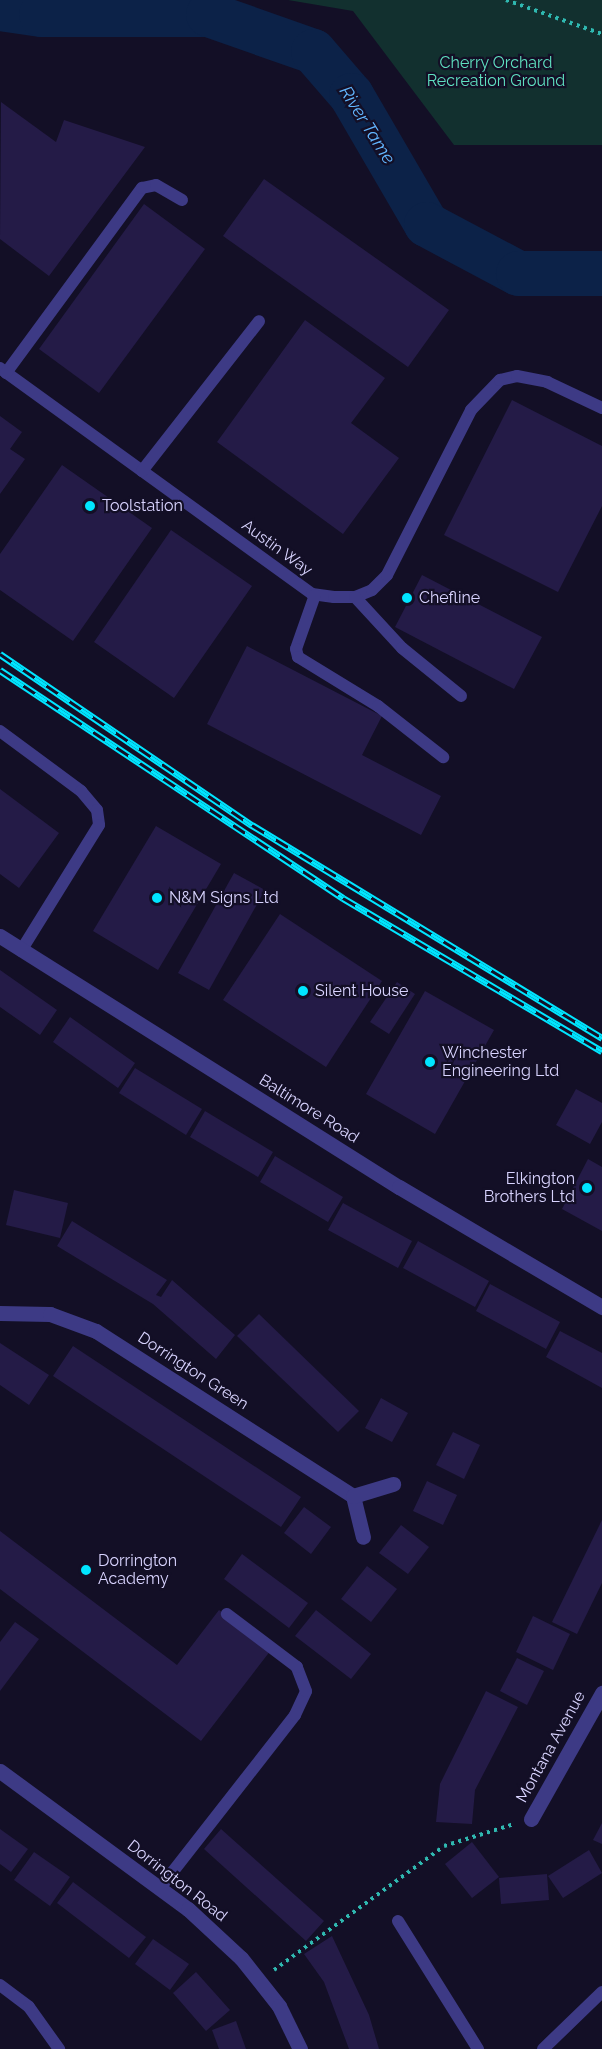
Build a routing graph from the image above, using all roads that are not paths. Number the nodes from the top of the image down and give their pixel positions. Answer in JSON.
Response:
{"nodes":[{"id":1,"x":182,"y":200,"type":"dead end"},
{"id":2,"x":259,"y":321,"type":"dead end"},
{"id":3,"x":3,"y":371,"type":"edge"},
{"id":4,"x":602,"y":408,"type":"edge"},
{"id":5,"x":142,"y":471,"type":"junction"},
{"id":6,"x":315,"y":595,"type":"junction"},
{"id":7,"x":355,"y":597,"type":"junction"},
{"id":8,"x":461,"y":696,"type":"dead end"},
{"id":9,"x":0,"y":731,"type":"edge"},
{"id":10,"x":443,"y":756,"type":"dead end"},
{"id":11,"x":0,"y":936,"type":"edge"},
{"id":12,"x":21,"y":951,"type":"junction"},
{"id":13,"x":602,"y":1307,"type":"edge"},
{"id":14,"x":0,"y":1313,"type":"edge"},
{"id":15,"x":393,"y":1484,"type":"dead end"},
{"id":16,"x":353,"y":1496,"type":"junction"},
{"id":17,"x":363,"y":1537,"type":"dead end"},
{"id":18,"x":227,"y":1614,"type":"dead end"},
{"id":19,"x":602,"y":1693,"type":"edge"},
{"id":20,"x":0,"y":1771,"type":"edge"},
{"id":21,"x":531,"y":1819,"type":"road end"},
{"id":22,"x":160,"y":1888,"type":"junction"},
{"id":23,"x":398,"y":1922,"type":"dead end"},
{"id":24,"x":0,"y":1985,"type":"edge"},
{"id":25,"x":602,"y":1992,"type":"edge"},
{"id":26,"x":59,"y":2049,"type":"edge"},
{"id":27,"x":300,"y":2049,"type":"edge"},
{"id":28,"x":478,"y":2049,"type":"edge"},
{"id":29,"x":543,"y":2049,"type":"edge"}],
"edges":[{"from":1,"to":3,"type":"lane"},
{"from":2,"to":5,"type":"lane"},
{"from":3,"to":5,"type":"lane","name":"Austin Way"},
{"from":4,"to":7,"type":"lane"},
{"from":5,"to":6,"type":"lane","name":"Austin Way"},
{"from":6,"to":7,"type":"lane","name":"Austin Way"},
{"from":6,"to":10,"type":"lane"},
{"from":7,"to":8,"type":"lane"},
{"from":9,"to":12,"type":"lane"},
{"from":11,"to":12,"type":"street","name":"Baltimore Road"},
{"from":12,"to":13,"type":"street","name":"Baltimore Road"},
{"from":14,"to":16,"type":"street","name":"Dorrington Green"},
{"from":15,"to":16,"type":"street"},
{"from":16,"to":17,"type":"street"},
{"from":18,"to":22,"type":"lane"},
{"from":19,"to":21,"type":"street","name":"Montana Avenue"},
{"from":20,"to":22,"type":"street","name":"Dorrington Road"},
{"from":22,"to":27,"type":"street","name":"Dorrington Road"},
{"from":23,"to":28,"type":"lane"},
{"from":24,"to":26,"type":"lane"},
{"from":25,"to":29,"type":"lane"}]}
